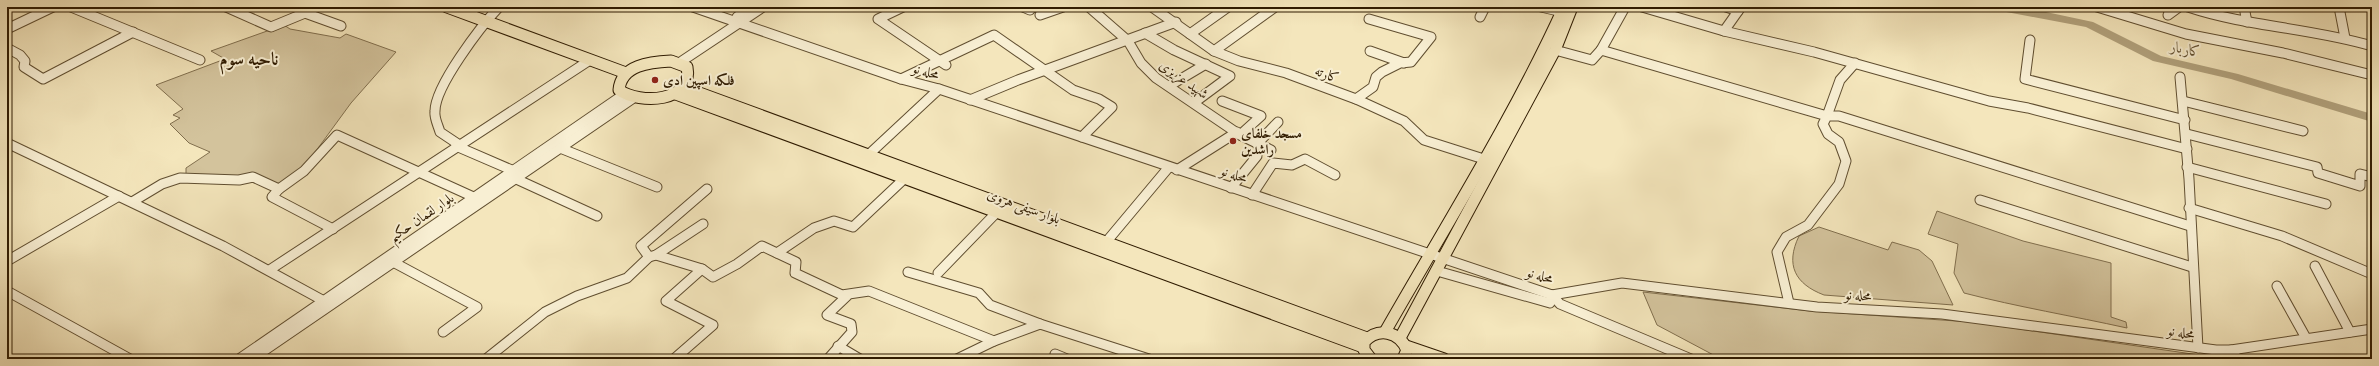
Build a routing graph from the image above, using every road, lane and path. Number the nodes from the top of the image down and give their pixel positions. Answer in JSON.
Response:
{"nodes":[{"id":1,"x":53,"y":7,"type":"edge"},
{"id":2,"x":71,"y":7,"type":"edge"},
{"id":3,"x":226,"y":7,"type":"edge"},
{"id":4,"x":447,"y":7,"type":"edge"},
{"id":5,"x":464,"y":7,"type":"edge"},
{"id":6,"x":499,"y":7,"type":"edge"},
{"id":7,"x":693,"y":7,"type":"edge"},
{"id":8,"x":751,"y":7,"type":"edge"},
{"id":9,"x":763,"y":7,"type":"edge"},
{"id":10,"x":903,"y":7,"type":"edge"},
{"id":11,"x":1063,"y":7,"type":"edge"},
{"id":12,"x":1089,"y":7,"type":"edge"},
{"id":13,"x":1152,"y":7,"type":"edge"},
{"id":14,"x":1228,"y":7,"type":"edge"},
{"id":15,"x":1275,"y":7,"type":"edge"},
{"id":16,"x":1485,"y":7,"type":"edge"},
{"id":17,"x":1541,"y":7,"type":"edge"},
{"id":18,"x":1625,"y":7,"type":"edge"},
{"id":19,"x":1642,"y":7,"type":"edge"},
{"id":20,"x":1726,"y":7,"type":"edge"},
{"id":21,"x":2097,"y":7,"type":"edge"},
{"id":22,"x":2179,"y":7,"type":"edge"},
{"id":23,"x":2188,"y":7,"type":"edge"},
{"id":24,"x":2244,"y":7,"type":"edge"},
{"id":25,"x":2339,"y":7,"type":"edge"},
{"id":26,"x":1740,"y":9,"type":"edge"},
{"id":27,"x":1567,"y":10,"type":"edge"},
{"id":28,"x":1040,"y":15,"type":"dead end"},
{"id":29,"x":2168,"y":15,"type":"dead end"},
{"id":30,"x":1480,"y":16,"type":"dead end"},
{"id":31,"x":488,"y":19,"type":"junction"},
{"id":32,"x":1369,"y":19,"type":"dead end"},
{"id":33,"x":738,"y":22,"type":"junction"},
{"id":34,"x":1176,"y":22,"type":"junction"},
{"id":35,"x":2247,"y":22,"type":"junction"},
{"id":36,"x":341,"y":26,"type":"dead end"},
{"id":37,"x":7,"y":29,"type":"edge"},
{"id":38,"x":1724,"y":31,"type":"junction"},
{"id":39,"x":133,"y":32,"type":"junction"},
{"id":40,"x":1145,"y":33,"type":"junction"},
{"id":41,"x":1190,"y":34,"type":"junction"},
{"id":42,"x":2345,"y":38,"type":"junction"},
{"id":43,"x":2030,"y":40,"type":"dead end"},
{"id":44,"x":1128,"y":41,"type":"junction"},
{"id":45,"x":2372,"y":46,"type":"edge"},
{"id":46,"x":7,"y":48,"type":"edge"},
{"id":47,"x":1555,"y":50,"type":"junction"},
{"id":48,"x":1601,"y":50,"type":"junction"},
{"id":49,"x":1214,"y":51,"type":"junction"},
{"id":50,"x":1370,"y":52,"type":"dead end"},
{"id":51,"x":200,"y":60,"type":"dead end"},
{"id":52,"x":590,"y":60,"type":"junction"},
{"id":53,"x":937,"y":60,"type":"junction"},
{"id":54,"x":679,"y":63,"type":"junction"},
{"id":55,"x":1405,"y":63,"type":"junction"},
{"id":56,"x":1855,"y":63,"type":"junction"},
{"id":57,"x":1206,"y":64,"type":"junction"},
{"id":58,"x":946,"y":66,"type":"dead end"},
{"id":59,"x":2372,"y":67,"type":"edge"},
{"id":60,"x":1045,"y":70,"type":"junction"},
{"id":61,"x":629,"y":71,"type":"junction"},
{"id":62,"x":2364,"y":72,"type":"junction"},
{"id":63,"x":2372,"y":75,"type":"edge"},
{"id":64,"x":2180,"y":77,"type":"dead end"},
{"id":65,"x":901,"y":78,"type":"junction"},
{"id":66,"x":1169,"y":86,"type":"junction"},
{"id":67,"x":940,"y":89,"type":"junction"},
{"id":68,"x":678,"y":90,"type":"junction"},
{"id":69,"x":624,"y":97,"type":"junction"},
{"id":70,"x":1356,"y":99,"type":"junction"},
{"id":71,"x":970,"y":100,"type":"junction"},
{"id":72,"x":1222,"y":101,"type":"dead end"},
{"id":73,"x":2183,"y":101,"type":"junction"},
{"id":74,"x":1195,"y":102,"type":"junction"},
{"id":75,"x":1827,"y":116,"type":"junction"},
{"id":76,"x":2185,"y":120,"type":"junction"},
{"id":77,"x":1278,"y":122,"type":"dead end"},
{"id":78,"x":2303,"y":130,"type":"dead end"},
{"id":79,"x":1239,"y":134,"type":"junction"},
{"id":80,"x":2187,"y":134,"type":"junction"},
{"id":81,"x":1082,"y":137,"type":"junction"},
{"id":82,"x":7,"y":143,"type":"edge"},
{"id":83,"x":1257,"y":144,"type":"junction"},
{"id":84,"x":457,"y":145,"type":"junction"},
{"id":85,"x":560,"y":148,"type":"junction"},
{"id":86,"x":1271,"y":150,"type":"dead end"},
{"id":87,"x":2187,"y":150,"type":"junction"},
{"id":88,"x":1257,"y":156,"type":"dead end"},
{"id":89,"x":865,"y":158,"type":"junction"},
{"id":90,"x":1489,"y":161,"type":"junction"},
{"id":91,"x":2187,"y":167,"type":"junction"},
{"id":92,"x":1173,"y":168,"type":"junction"},
{"id":93,"x":417,"y":172,"type":"junction"},
{"id":94,"x":514,"y":174,"type":"junction"},
{"id":95,"x":1335,"y":175,"type":"dead end"},
{"id":96,"x":2372,"y":177,"type":"edge"},
{"id":97,"x":905,"y":178,"type":"junction"},
{"id":98,"x":657,"y":187,"type":"dead end"},
{"id":99,"x":1231,"y":188,"type":"junction"},
{"id":100,"x":279,"y":189,"type":"junction"},
{"id":101,"x":707,"y":189,"type":"dead end"},
{"id":102,"x":1252,"y":195,"type":"junction"},
{"id":103,"x":119,"y":196,"type":"junction"},
{"id":104,"x":478,"y":199,"type":"junction"},
{"id":105,"x":1980,"y":200,"type":"dead end"},
{"id":106,"x":132,"y":202,"type":"junction"},
{"id":107,"x":2326,"y":204,"type":"dead end"},
{"id":108,"x":2189,"y":208,"type":"junction"},
{"id":109,"x":997,"y":212,"type":"junction"},
{"id":110,"x":597,"y":216,"type":"dead end"},
{"id":111,"x":703,"y":224,"type":"dead end"},
{"id":112,"x":2190,"y":226,"type":"junction"},
{"id":113,"x":333,"y":229,"type":"junction"},
{"id":114,"x":1103,"y":246,"type":"junction"},
{"id":115,"x":777,"y":253,"type":"junction"},
{"id":116,"x":1430,"y":254,"type":"junction"},
{"id":117,"x":653,"y":256,"type":"junction"},
{"id":118,"x":1443,"y":259,"type":"junction"},
{"id":119,"x":7,"y":261,"type":"edge"},
{"id":120,"x":393,"y":262,"type":"junction"},
{"id":121,"x":2192,"y":266,"type":"junction"},
{"id":122,"x":2315,"y":266,"type":"dead end"},
{"id":123,"x":271,"y":269,"type":"junction"},
{"id":124,"x":702,"y":269,"type":"junction"},
{"id":125,"x":1437,"y":271,"type":"junction"},
{"id":126,"x":908,"y":272,"type":"dead end"},
{"id":127,"x":938,"y":273,"type":"dead end"},
{"id":128,"x":2372,"y":274,"type":"edge"},
{"id":129,"x":2277,"y":286,"type":"dead end"},
{"id":130,"x":7,"y":291,"type":"edge"},
{"id":131,"x":1552,"y":295,"type":"junction"},
{"id":132,"x":847,"y":296,"type":"junction"},
{"id":133,"x":324,"y":301,"type":"junction"},
{"id":134,"x":1789,"y":304,"type":"junction"},
{"id":135,"x":1040,"y":324,"type":"junction"},
{"id":136,"x":2372,"y":329,"type":"edge"},
{"id":137,"x":443,"y":332,"type":"dead end"},
{"id":138,"x":1385,"y":332,"type":"junction"},
{"id":139,"x":2350,"y":332,"type":"junction"},
{"id":140,"x":2306,"y":338,"type":"junction"},
{"id":141,"x":994,"y":341,"type":"junction"},
{"id":142,"x":1365,"y":342,"type":"junction"},
{"id":143,"x":1403,"y":342,"type":"junction"},
{"id":144,"x":838,"y":346,"type":"junction"},
{"id":145,"x":2198,"y":348,"type":"junction"},
{"id":146,"x":2230,"y":350,"type":"junction"},
{"id":147,"x":1055,"y":354,"type":"dead end"},
{"id":148,"x":130,"y":359,"type":"edge"},
{"id":149,"x":239,"y":359,"type":"edge"},
{"id":150,"x":252,"y":359,"type":"edge"},
{"id":151,"x":486,"y":359,"type":"edge"},
{"id":152,"x":674,"y":359,"type":"edge"},
{"id":153,"x":828,"y":359,"type":"edge"},
{"id":154,"x":860,"y":359,"type":"edge"},
{"id":155,"x":957,"y":359,"type":"edge"},
{"id":156,"x":1067,"y":359,"type":"edge"},
{"id":157,"x":1149,"y":359,"type":"edge"},
{"id":158,"x":1371,"y":359,"type":"edge"},
{"id":159,"x":1404,"y":359,"type":"edge"},
{"id":160,"x":1444,"y":359,"type":"edge"},
{"id":161,"x":1691,"y":359,"type":"edge"},
{"id":162,"x":2238,"y":359,"type":"edge"}],
"edges":[{"from":1,"to":37,"type":"street"},
{"from":2,"to":39,"type":"street"},
{"from":3,"to":36,"type":"street"},
{"from":4,"to":31,"type":"main road"},
{"from":5,"to":31,"type":"main road"},
{"from":6,"to":31,"type":"street"},
{"from":7,"to":33,"type":"street","name":"محله نو"},
{"from":8,"to":33,"type":"street"},
{"from":9,"to":33,"type":"street"},
{"from":10,"to":53,"type":"street"},
{"from":11,"to":28,"type":"street"},
{"from":12,"to":44,"type":"street","name":"شهید عزیزی"},
{"from":13,"to":34,"type":"street","name":"کارته"},
{"from":14,"to":41,"type":"street"},
{"from":15,"to":49,"type":"street"},
{"from":16,"to":30,"type":"street"},
{"from":17,"to":27,"type":"street"},
{"from":18,"to":48,"type":"street"},
{"from":19,"to":38,"type":"street"},
{"from":20,"to":26,"type":"street"},
{"from":21,"to":62,"type":"street"},
{"from":22,"to":29,"type":"street"},
{"from":23,"to":35,"type":"street"},
{"from":24,"to":35,"type":"street"},
{"from":25,"to":42,"type":"street"},
{"from":26,"to":38,"type":"street"},
{"from":27,"to":47,"type":"main road"},
{"from":27,"to":90,"type":"main road"},
{"from":31,"to":52,"type":"main road"},
{"from":31,"to":61,"type":"main road"},
{"from":31,"to":84,"type":"street"},
{"from":32,"to":55,"type":"street"},
{"from":33,"to":54,"type":"street"},
{"from":33,"to":65,"type":"street","name":"محله نو"},
{"from":34,"to":40,"type":"street"},
{"from":34,"to":41,"type":"street","name":"کارته"},
{"from":35,"to":42,"type":"street"},
{"from":38,"to":56,"type":"street"},
{"from":39,"to":46,"type":"street"},
{"from":39,"to":51,"type":"street"},
{"from":40,"to":44,"type":"street"},
{"from":40,"to":57,"type":"street"},
{"from":41,"to":49,"type":"street","name":"کارته"},
{"from":42,"to":45,"type":"street"},
{"from":43,"to":76,"type":"street"},
{"from":44,"to":60,"type":"street"},
{"from":44,"to":66,"type":"street","name":"شهید عزیزی"},
{"from":47,"to":48,"type":"street"},
{"from":47,"to":90,"type":"main road"},
{"from":48,"to":75,"type":"street"},
{"from":49,"to":70,"type":"street","name":"کارته"},
{"from":50,"to":55,"type":"street"},
{"from":52,"to":61,"type":"main road"},
{"from":52,"to":84,"type":"street"},
{"from":53,"to":58,"type":"street"},
{"from":53,"to":60,"type":"street"},
{"from":53,"to":65,"type":"street"},
{"from":54,"to":61,"type":"main road"},
{"from":54,"to":68,"type":"main road"},
{"from":55,"to":70,"type":"street"},
{"from":56,"to":75,"type":"street"},
{"from":56,"to":87,"type":"street"},
{"from":57,"to":66,"type":"street"},
{"from":57,"to":74,"type":"street"},
{"from":59,"to":62,"type":"street"},
{"from":60,"to":71,"type":"street"},
{"from":60,"to":81,"type":"street"},
{"from":61,"to":69,"type":"main road"},
{"from":62,"to":63,"type":"street"},
{"from":64,"to":73,"type":"street"},
{"from":65,"to":67,"type":"street","name":"محله نو"},
{"from":66,"to":74,"type":"street","name":"شهید عزیزی"},
{"from":67,"to":71,"type":"street","name":"محله نو"},
{"from":67,"to":89,"type":"street"},
{"from":68,"to":69,"type":"main road"},
{"from":68,"to":89,"type":"main road","name":"بلوار سیفی هروی"},
{"from":69,"to":85,"type":"street","name":"بلوار لقمان حکیم"},
{"from":69,"to":94,"type":"street","name":"بلوار لقمان حکیم"},
{"from":70,"to":90,"type":"street","name":"کارته"},
{"from":71,"to":81,"type":"street","name":"محله نو"},
{"from":72,"to":79,"type":"street"},
{"from":73,"to":76,"type":"street"},
{"from":73,"to":78,"type":"street"},
{"from":74,"to":79,"type":"street","name":"شهید عزیزی"},
{"from":75,"to":112,"type":"street"},
{"from":75,"to":134,"type":"street"},
{"from":76,"to":80,"type":"street"},
{"from":77,"to":83,"type":"street"},
{"from":79,"to":83,"type":"street","name":"شهید عزیزی"},
{"from":79,"to":92,"type":"street"},
{"from":80,"to":87,"type":"street"},
{"from":80,"to":96,"type":"street"},
{"from":81,"to":92,"type":"street","name":"محله نو"},
{"from":82,"to":103,"type":"street"},
{"from":83,"to":86,"type":"street","name":"شهید عزیزی"},
{"from":84,"to":93,"type":"street"},
{"from":84,"to":94,"type":"street"},
{"from":85,"to":94,"type":"street","name":"بلوار لقمان حکیم"},
{"from":85,"to":98,"type":"street"},
{"from":87,"to":91,"type":"street"},
{"from":88,"to":99,"type":"street"},
{"from":89,"to":97,"type":"main road","name":"بلوار سیفی هروی"},
{"from":89,"to":114,"type":"main road","name":"بلوار سیفی هروی"},
{"from":90,"to":116,"type":"main road"},
{"from":90,"to":118,"type":"main road"},
{"from":91,"to":107,"type":"street"},
{"from":91,"to":108,"type":"street"},
{"from":92,"to":99,"type":"street","name":"محله نو"},
{"from":92,"to":114,"type":"street"},
{"from":93,"to":100,"type":"street"},
{"from":93,"to":104,"type":"street"},
{"from":93,"to":113,"type":"street"},
{"from":94,"to":104,"type":"street","name":"بلوار لقمان حکیم"},
{"from":94,"to":110,"type":"street"},
{"from":95,"to":102,"type":"street"},
{"from":97,"to":109,"type":"main road","name":"بلوار سیفی هروی"},
{"from":97,"to":115,"type":"street"},
{"from":99,"to":102,"type":"street","name":"محله نو"},
{"from":100,"to":106,"type":"street"},
{"from":100,"to":113,"type":"street"},
{"from":101,"to":117,"type":"street"},
{"from":102,"to":116,"type":"street","name":"محله نو"},
{"from":103,"to":106,"type":"street"},
{"from":103,"to":119,"type":"street"},
{"from":104,"to":120,"type":"street","name":"بلوار لقمان حکیم"},
{"from":104,"to":133,"type":"street","name":"بلوار لقمان حکیم"},
{"from":105,"to":121,"type":"street"},
{"from":106,"to":123,"type":"street"},
{"from":108,"to":112,"type":"street"},
{"from":108,"to":128,"type":"street"},
{"from":109,"to":114,"type":"main road","name":"بلوار سیفی هروی"},
{"from":109,"to":127,"type":"street"},
{"from":111,"to":117,"type":"street"},
{"from":112,"to":121,"type":"street"},
{"from":113,"to":123,"type":"street"},
{"from":114,"to":142,"type":"main road","name":"بلوار سیفی هروی"},
{"from":115,"to":124,"type":"street"},
{"from":115,"to":132,"type":"street"},
{"from":116,"to":118,"type":"street","name":"محله نو"},
{"from":116,"to":138,"type":"main road"},
{"from":117,"to":124,"type":"street"},
{"from":117,"to":151,"type":"street"},
{"from":118,"to":125,"type":"main road"},
{"from":118,"to":131,"type":"street","name":"محله نو"},
{"from":120,"to":137,"type":"street"},
{"from":120,"to":150,"type":"street","name":"بلوار لقمان حکیم"},
{"from":121,"to":145,"type":"street"},
{"from":122,"to":139,"type":"street"},
{"from":123,"to":133,"type":"street"},
{"from":124,"to":152,"type":"street"},
{"from":125,"to":131,"type":"street"},
{"from":125,"to":143,"type":"main road"},
{"from":126,"to":135,"type":"street"},
{"from":129,"to":140,"type":"street"},
{"from":130,"to":148,"type":"street"},
{"from":131,"to":134,"type":"street","name":"محله نو"},
{"from":131,"to":161,"type":"street"},
{"from":132,"to":141,"type":"street"},
{"from":132,"to":144,"type":"street"},
{"from":133,"to":149,"type":"street","name":"بلوار لقمان حکیم"},
{"from":134,"to":145,"type":"street","name":"محله نو"},
{"from":135,"to":141,"type":"street"},
{"from":135,"to":157,"type":"street"},
{"from":136,"to":139,"type":"street","name":"محله نو"},
{"from":138,"to":142,"type":"main road"},
{"from":138,"to":143,"type":"main road"},
{"from":139,"to":140,"type":"street","name":"محله نو"},
{"from":140,"to":146,"type":"street","name":"محله نو"},
{"from":141,"to":155,"type":"street"},
{"from":142,"to":158,"type":"main road"},
{"from":143,"to":159,"type":"main road"},
{"from":143,"to":160,"type":"main road"},
{"from":144,"to":153,"type":"street"},
{"from":144,"to":154,"type":"street"},
{"from":145,"to":146,"type":"street","name":"محله نو"},
{"from":146,"to":162,"type":"street"},
{"from":147,"to":156,"type":"street"}]}
